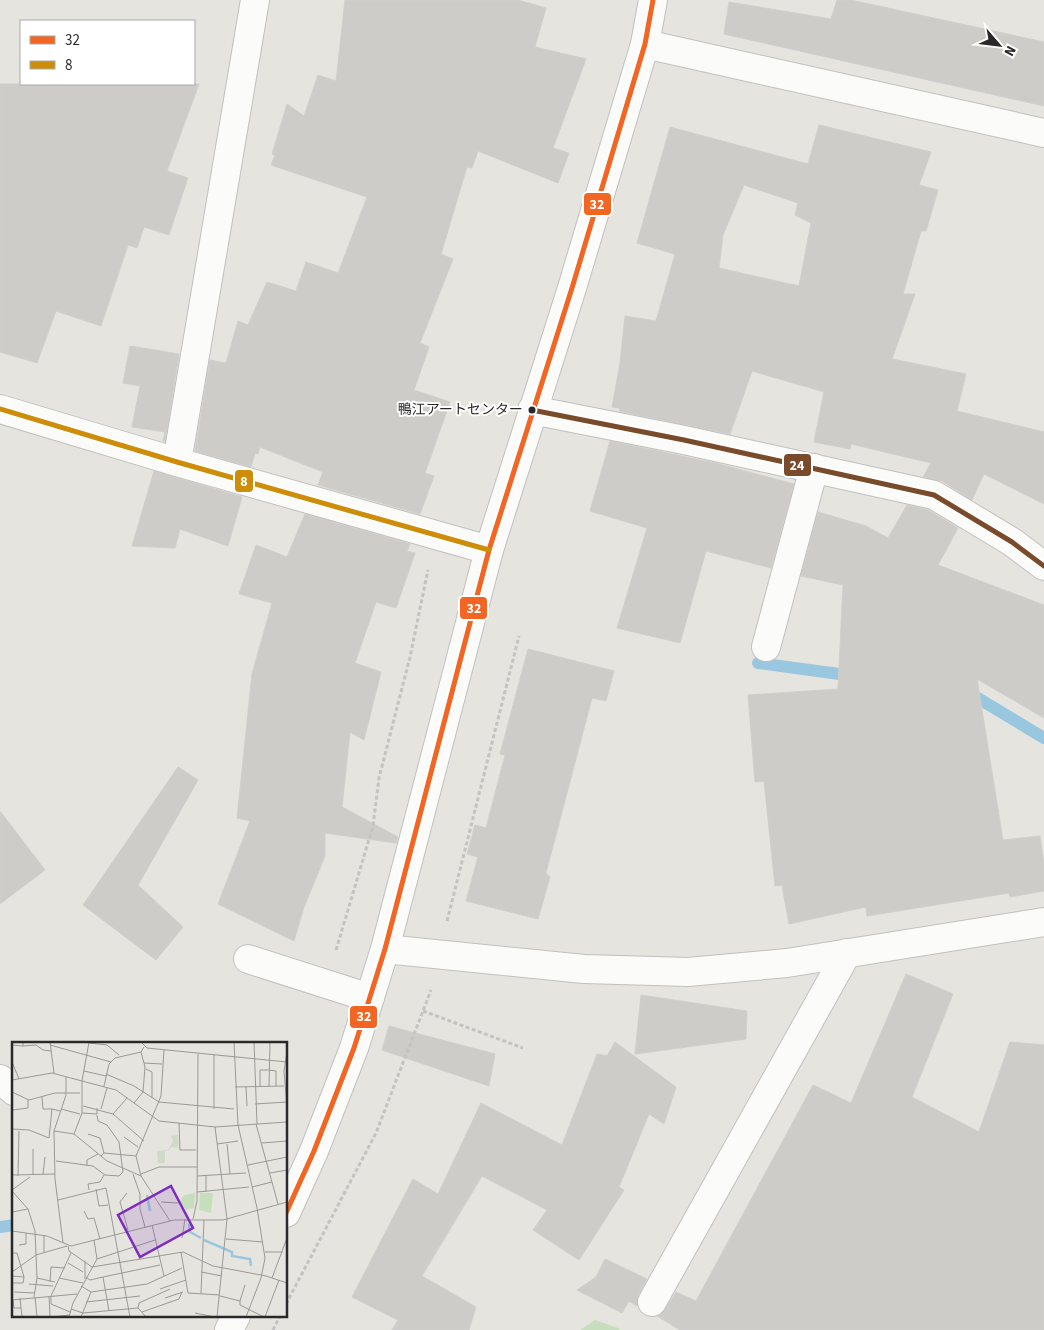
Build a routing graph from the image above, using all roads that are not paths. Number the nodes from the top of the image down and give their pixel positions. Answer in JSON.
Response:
{"nodes":[{"id":1,"x":255,"y":0,"type":"edge"},
{"id":2,"x":653,"y":0,"type":"edge"},
{"id":3,"x":645,"y":44,"type":"junction"},
{"id":4,"x":1044,"y":133,"type":"edge"},
{"id":5,"x":0,"y":409,"type":"edge"},
{"id":6,"x":532,"y":410,"type":"junction"},
{"id":7,"x":177,"y":462,"type":"junction"},
{"id":8,"x":814,"y":468,"type":"junction"},
{"id":9,"x":489,"y":550,"type":"junction"},
{"id":10,"x":1044,"y":566,"type":"edge"},
{"id":11,"x":766,"y":647,"type":"dead end"},
{"id":12,"x":1044,"y":922,"type":"edge"},
{"id":13,"x":385,"y":949,"type":"junction"},
{"id":14,"x":847,"y":953,"type":"junction"},
{"id":15,"x":248,"y":959,"type":"dead end"},
{"id":16,"x":370,"y":998,"type":"junction"},
{"id":17,"x":0,"y":1079,"type":"edge"},
{"id":18,"x":12,"y":1090,"type":"edge"},
{"id":19,"x":288,"y":1209,"type":"edge"},
{"id":20,"x":652,"y":1302,"type":"dead end"},
{"id":21,"x":235,"y":1318,"type":"edge"},
{"id":22,"x":229,"y":1330,"type":"edge"}],
"edges":[{"from":1,"to":7,"type":"street"},
{"from":2,"to":3,"type":"street"},
{"from":3,"to":4,"type":"street"},
{"from":3,"to":6,"type":"street"},
{"from":5,"to":7,"type":"street"},
{"from":6,"to":8,"type":"street"},
{"from":6,"to":9,"type":"street"},
{"from":7,"to":9,"type":"street"},
{"from":8,"to":10,"type":"street"},
{"from":8,"to":11,"type":"street"},
{"from":9,"to":13,"type":"street"},
{"from":12,"to":14,"type":"street"},
{"from":13,"to":14,"type":"street"},
{"from":13,"to":16,"type":"street"},
{"from":14,"to":20,"type":"street"},
{"from":15,"to":16,"type":"street"},
{"from":16,"to":19,"type":"street"},
{"from":17,"to":18,"type":"street"},
{"from":21,"to":22,"type":"street"}]}
